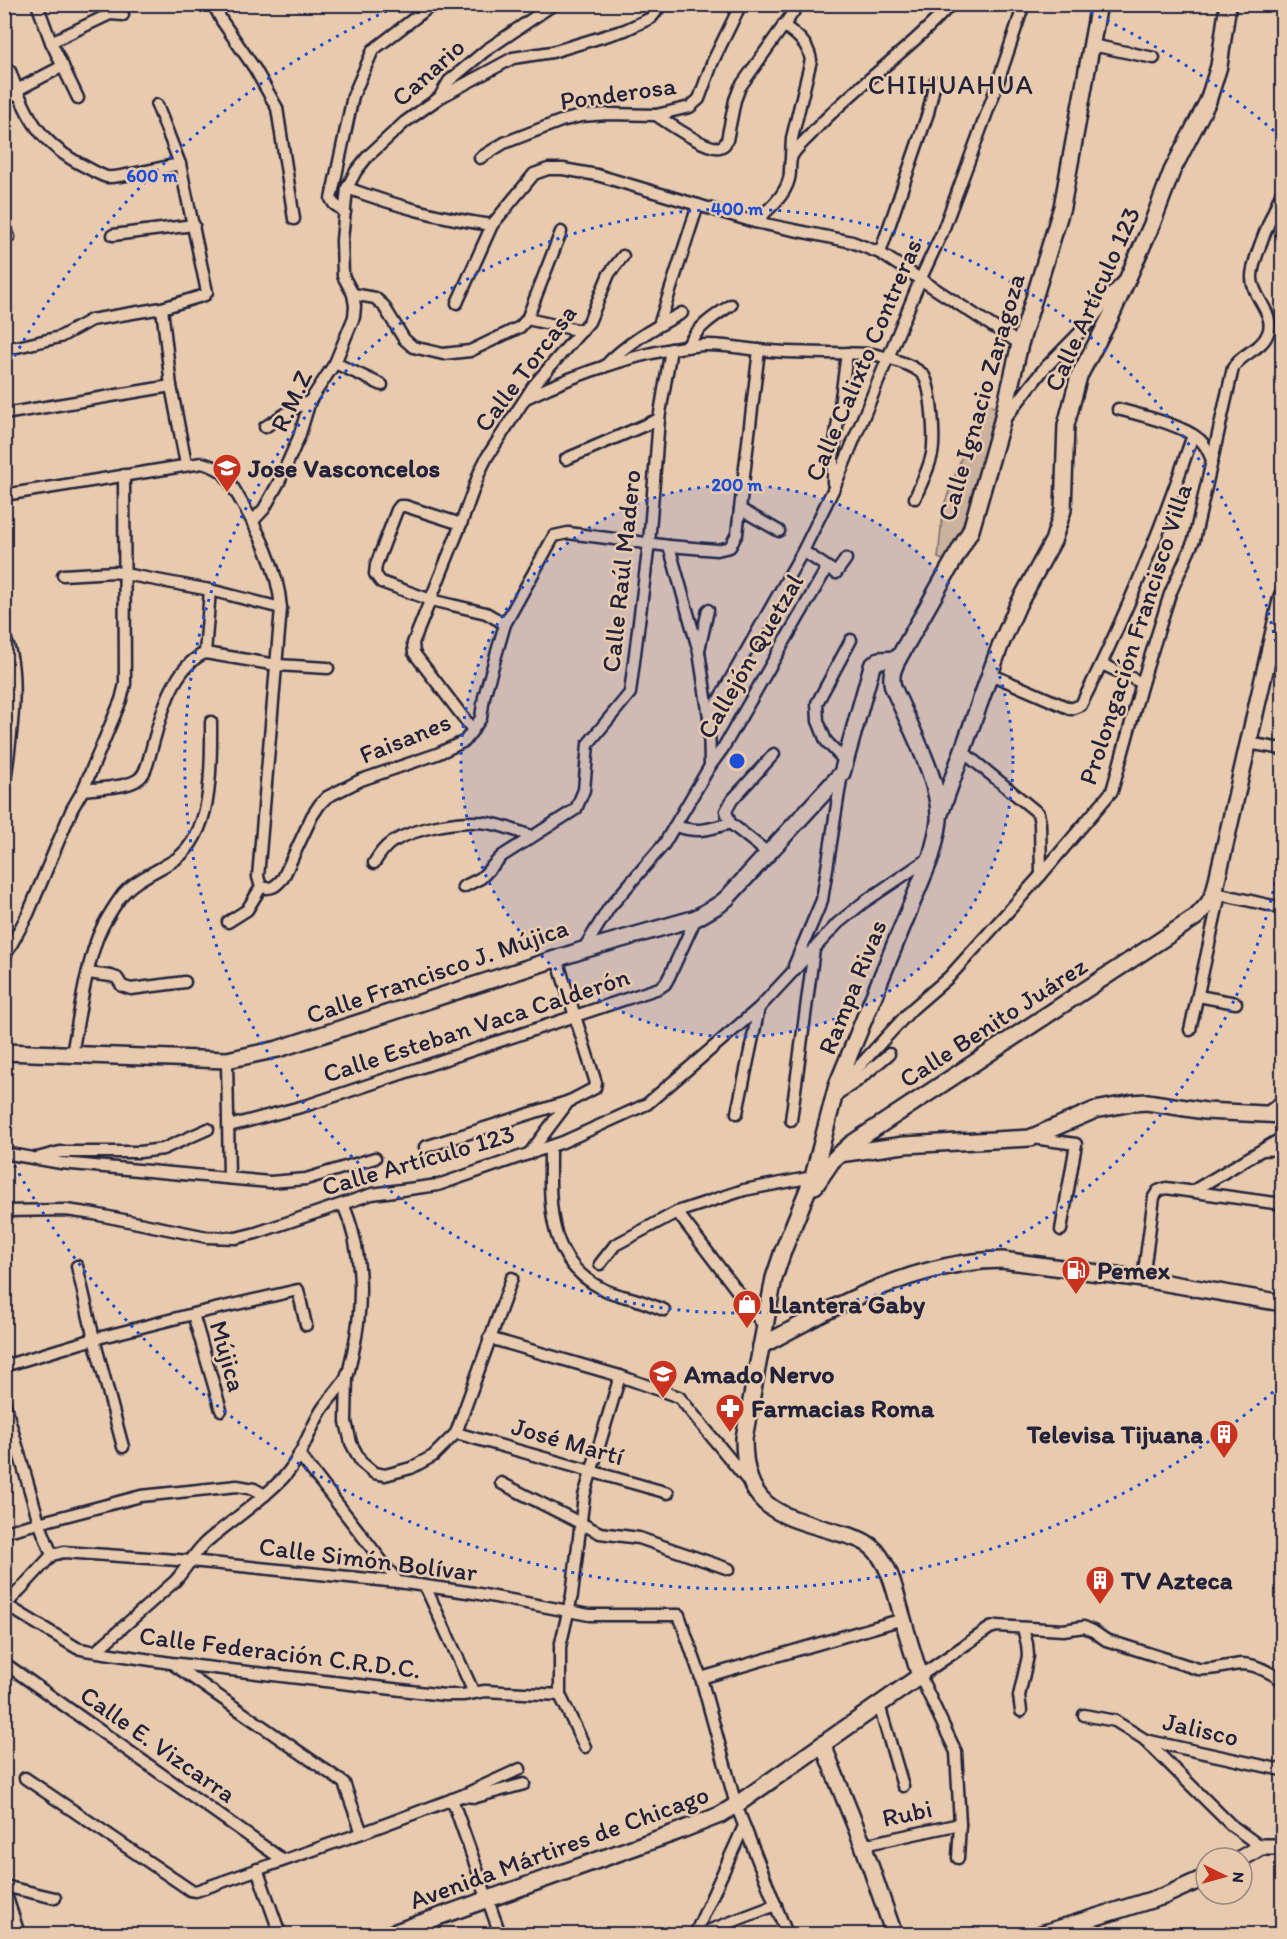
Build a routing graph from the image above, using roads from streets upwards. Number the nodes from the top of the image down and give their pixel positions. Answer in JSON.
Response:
{"nodes":[{"id":1,"x":37,"y":4,"type":"edge"},
{"id":2,"x":213,"y":4,"type":"edge"},
{"id":3,"x":433,"y":4,"type":"edge"},
{"id":4,"x":554,"y":4,"type":"edge"},
{"id":5,"x":662,"y":4,"type":"edge"},
{"id":6,"x":741,"y":4,"type":"edge"},
{"id":7,"x":799,"y":4,"type":"edge"},
{"id":8,"x":951,"y":4,"type":"edge"},
{"id":9,"x":1024,"y":4,"type":"edge"},
{"id":10,"x":1099,"y":4,"type":"edge"},
{"id":11,"x":1228,"y":4,"type":"edge"},
{"id":12,"x":123,"y":15,"type":"dead end"},
{"id":13,"x":783,"y":25,"type":"junction"},
{"id":14,"x":51,"y":42,"type":"junction"},
{"id":15,"x":1092,"y":45,"type":"junction"},
{"id":16,"x":1154,"y":58,"type":"dead end"},
{"id":17,"x":63,"y":66,"type":"junction"},
{"id":18,"x":10,"y":71,"type":"dead end"},
{"id":19,"x":935,"y":82,"type":"dead end"},
{"id":20,"x":18,"y":92,"type":"junction"},
{"id":21,"x":4,"y":95,"type":"edge"},
{"id":22,"x":78,"y":98,"type":"dead end"},
{"id":23,"x":438,"y":98,"type":"junction"},
{"id":24,"x":157,"y":105,"type":"dead end"},
{"id":25,"x":656,"y":116,"type":"junction"},
{"id":26,"x":791,"y":157,"type":"junction"},
{"id":27,"x":480,"y":158,"type":"dead end"},
{"id":28,"x":180,"y":164,"type":"junction"},
{"id":29,"x":347,"y":188,"type":"junction"},
{"id":30,"x":1282,"y":191,"type":"edge"},
{"id":31,"x":698,"y":205,"type":"junction"},
{"id":32,"x":345,"y":212,"type":"junction"},
{"id":33,"x":294,"y":219,"type":"dead end"},
{"id":34,"x":755,"y":222,"type":"junction"},
{"id":35,"x":194,"y":225,"type":"junction"},
{"id":36,"x":492,"y":225,"type":"junction"},
{"id":37,"x":561,"y":232,"type":"dead end"},
{"id":38,"x":114,"y":235,"type":"dead end"},
{"id":39,"x":880,"y":253,"type":"junction"},
{"id":40,"x":622,"y":256,"type":"dead end"},
{"id":41,"x":921,"y":278,"type":"junction"},
{"id":42,"x":1127,"y":279,"type":"junction"},
{"id":43,"x":353,"y":294,"type":"junction"},
{"id":44,"x":457,"y":303,"type":"dead end"},
{"id":45,"x":731,"y":305,"type":"dead end"},
{"id":46,"x":162,"y":308,"type":"junction"},
{"id":47,"x":682,"y":313,"type":"dead end"},
{"id":48,"x":526,"y":319,"type":"junction"},
{"id":49,"x":659,"y":325,"type":"junction"},
{"id":50,"x":582,"y":331,"type":"junction"},
{"id":51,"x":1016,"y":341,"type":"junction"},
{"id":52,"x":4,"y":347,"type":"edge"},
{"id":53,"x":687,"y":347,"type":"junction"},
{"id":54,"x":671,"y":349,"type":"junction"},
{"id":55,"x":759,"y":350,"type":"junction"},
{"id":56,"x":847,"y":353,"type":"junction"},
{"id":57,"x":888,"y":358,"type":"junction"},
{"id":58,"x":335,"y":363,"type":"junction"},
{"id":59,"x":603,"y":367,"type":"junction"},
{"id":60,"x":382,"y":385,"type":"dead end"},
{"id":61,"x":171,"y":386,"type":"junction"},
{"id":62,"x":527,"y":397,"type":"junction"},
{"id":63,"x":310,"y":401,"type":"junction"},
{"id":64,"x":1118,"y":409,"type":"dead end"},
{"id":65,"x":4,"y":414,"type":"edge"},
{"id":66,"x":659,"y":419,"type":"junction"},
{"id":67,"x":1002,"y":421,"type":"junction"},
{"id":68,"x":265,"y":427,"type":"dead end"},
{"id":69,"x":1193,"y":435,"type":"junction"},
{"id":70,"x":566,"y":459,"type":"dead end"},
{"id":71,"x":1212,"y":460,"type":"junction"},
{"id":72,"x":186,"y":464,"type":"junction"},
{"id":73,"x":124,"y":475,"type":"junction"},
{"id":74,"x":834,"y":488,"type":"junction"},
{"id":75,"x":4,"y":495,"type":"edge"},
{"id":76,"x":915,"y":498,"type":"dead end"},
{"id":77,"x":740,"y":509,"type":"junction"},
{"id":78,"x":253,"y":521,"type":"junction"},
{"id":79,"x":461,"y":524,"type":"junction"},
{"id":80,"x":779,"y":531,"type":"dead end"},
{"id":81,"x":649,"y":543,"type":"junction"},
{"id":82,"x":669,"y":546,"type":"junction"},
{"id":83,"x":803,"y":551,"type":"junction"},
{"id":84,"x":846,"y":559,"type":"dead end"},
{"id":85,"x":827,"y":568,"type":"junction"},
{"id":86,"x":124,"y":574,"type":"junction"},
{"id":87,"x":63,"y":575,"type":"dead end"},
{"id":88,"x":210,"y":590,"type":"junction"},
{"id":89,"x":1282,"y":596,"type":"edge"},
{"id":90,"x":431,"y":600,"type":"junction"},
{"id":91,"x":281,"y":608,"type":"junction"},
{"id":92,"x":708,"y":610,"type":"dead end"},
{"id":93,"x":505,"y":624,"type":"junction"},
{"id":94,"x":4,"y":637,"type":"edge"},
{"id":95,"x":851,"y":640,"type":"dead end"},
{"id":96,"x":699,"y":652,"type":"junction"},
{"id":97,"x":205,"y":653,"type":"junction"},
{"id":98,"x":898,"y":659,"type":"junction"},
{"id":99,"x":1102,"y":664,"type":"junction"},
{"id":100,"x":277,"y":665,"type":"junction"},
{"id":101,"x":328,"y":668,"type":"dead end"},
{"id":102,"x":990,"y":674,"type":"junction"},
{"id":103,"x":1142,"y":683,"type":"junction"},
{"id":104,"x":710,"y":717,"type":"junction"},
{"id":105,"x":211,"y":722,"type":"dead end"},
{"id":106,"x":473,"y":730,"type":"junction"},
{"id":107,"x":1248,"y":743,"type":"junction"},
{"id":108,"x":1282,"y":749,"type":"edge"},
{"id":109,"x":962,"y":751,"type":"junction"},
{"id":110,"x":774,"y":754,"type":"dead end"},
{"id":111,"x":710,"y":766,"type":"junction"},
{"id":112,"x":844,"y":767,"type":"junction"},
{"id":113,"x":4,"y":788,"type":"edge"},
{"id":114,"x":83,"y":790,"type":"junction"},
{"id":115,"x":939,"y":818,"type":"junction"},
{"id":116,"x":730,"y":823,"type":"junction"},
{"id":117,"x":675,"y":826,"type":"junction"},
{"id":118,"x":532,"y":836,"type":"junction"},
{"id":119,"x":768,"y":854,"type":"junction"},
{"id":120,"x":931,"y":857,"type":"junction"},
{"id":121,"x":374,"y":863,"type":"dead end"},
{"id":122,"x":1041,"y":875,"type":"junction"},
{"id":123,"x":261,"y":887,"type":"junction"},
{"id":124,"x":463,"y":887,"type":"dead end"},
{"id":125,"x":1217,"y":894,"type":"junction"},
{"id":126,"x":1282,"y":908,"type":"edge"},
{"id":127,"x":696,"y":918,"type":"junction"},
{"id":128,"x":228,"y":922,"type":"dead end"},
{"id":129,"x":814,"y":949,"type":"junction"},
{"id":130,"x":583,"y":950,"type":"junction"},
{"id":131,"x":4,"y":958,"type":"edge"},
{"id":132,"x":557,"y":959,"type":"junction"},
{"id":133,"x":88,"y":973,"type":"junction"},
{"id":134,"x":790,"y":975,"type":"junction"},
{"id":135,"x":185,"y":982,"type":"dead end"},
{"id":136,"x":1198,"y":996,"type":"junction"},
{"id":137,"x":1236,"y":1003,"type":"dead end"},
{"id":138,"x":759,"y":1008,"type":"junction"},
{"id":139,"x":575,"y":1016,"type":"junction"},
{"id":140,"x":1190,"y":1030,"type":"dead end"},
{"id":141,"x":4,"y":1052,"type":"edge"},
{"id":142,"x":72,"y":1054,"type":"junction"},
{"id":143,"x":889,"y":1054,"type":"dead end"},
{"id":144,"x":227,"y":1060,"type":"junction"},
{"id":145,"x":836,"y":1090,"type":"junction"},
{"id":146,"x":570,"y":1101,"type":"junction"},
{"id":147,"x":1282,"y":1101,"type":"edge"},
{"id":148,"x":737,"y":1113,"type":"dead end"},
{"id":149,"x":1264,"y":1116,"type":"junction"},
{"id":150,"x":1282,"y":1116,"type":"edge"},
{"id":151,"x":791,"y":1120,"type":"dead end"},
{"id":152,"x":229,"y":1126,"type":"junction"},
{"id":153,"x":208,"y":1129,"type":"dead end"},
{"id":154,"x":1030,"y":1138,"type":"junction"},
{"id":155,"x":1282,"y":1138,"type":"edge"},
{"id":156,"x":425,"y":1147,"type":"dead end"},
{"id":157,"x":550,"y":1147,"type":"junction"},
{"id":158,"x":1282,"y":1149,"type":"edge"},
{"id":159,"x":1262,"y":1150,"type":"junction"},
{"id":160,"x":4,"y":1153,"type":"edge"},
{"id":161,"x":529,"y":1154,"type":"junction"},
{"id":162,"x":838,"y":1154,"type":"junction"},
{"id":163,"x":33,"y":1158,"type":"junction"},
{"id":164,"x":375,"y":1158,"type":"dead end"},
{"id":165,"x":813,"y":1177,"type":"junction"},
{"id":166,"x":229,"y":1178,"type":"junction"},
{"id":167,"x":1193,"y":1191,"type":"junction"},
{"id":168,"x":805,"y":1198,"type":"junction"},
{"id":169,"x":343,"y":1204,"type":"junction"},
{"id":170,"x":1282,"y":1204,"type":"edge"},
{"id":171,"x":4,"y":1210,"type":"edge"},
{"id":172,"x":677,"y":1212,"type":"junction"},
{"id":173,"x":1060,"y":1230,"type":"dead end"},
{"id":174,"x":600,"y":1264,"type":"dead end"},
{"id":175,"x":77,"y":1266,"type":"dead end"},
{"id":176,"x":512,"y":1278,"type":"dead end"},
{"id":177,"x":1143,"y":1279,"type":"junction"},
{"id":178,"x":1282,"y":1303,"type":"edge"},
{"id":179,"x":664,"y":1310,"type":"dead end"},
{"id":180,"x":193,"y":1314,"type":"junction"},
{"id":181,"x":306,"y":1325,"type":"dead end"},
{"id":182,"x":764,"y":1326,"type":"junction"},
{"id":183,"x":489,"y":1338,"type":"junction"},
{"id":184,"x":94,"y":1339,"type":"junction"},
{"id":185,"x":761,"y":1346,"type":"junction"},
{"id":186,"x":4,"y":1366,"type":"edge"},
{"id":187,"x":348,"y":1374,"type":"junction"},
{"id":188,"x":620,"y":1376,"type":"junction"},
{"id":189,"x":4,"y":1401,"type":"edge"},
{"id":190,"x":221,"y":1410,"type":"dead end"},
{"id":191,"x":456,"y":1433,"type":"junction"},
{"id":192,"x":123,"y":1447,"type":"dead end"},
{"id":193,"x":299,"y":1454,"type":"junction"},
{"id":194,"x":591,"y":1472,"type":"junction"},
{"id":195,"x":501,"y":1483,"type":"dead end"},
{"id":196,"x":750,"y":1483,"type":"junction"},
{"id":197,"x":668,"y":1493,"type":"dead end"},
{"id":198,"x":265,"y":1495,"type":"junction"},
{"id":199,"x":39,"y":1522,"type":"junction"},
{"id":200,"x":580,"y":1523,"type":"junction"},
{"id":201,"x":4,"y":1532,"type":"edge"},
{"id":202,"x":52,"y":1555,"type":"junction"},
{"id":203,"x":191,"y":1561,"type":"junction"},
{"id":204,"x":729,"y":1569,"type":"dead end"},
{"id":205,"x":398,"y":1582,"type":"junction"},
{"id":206,"x":425,"y":1586,"type":"junction"},
{"id":207,"x":5,"y":1606,"type":"edge"},
{"id":208,"x":568,"y":1611,"type":"junction"},
{"id":209,"x":903,"y":1619,"type":"junction"},
{"id":210,"x":1023,"y":1628,"type":"junction"},
{"id":211,"x":96,"y":1652,"type":"junction"},
{"id":212,"x":171,"y":1663,"type":"junction"},
{"id":213,"x":7,"y":1665,"type":"dead end"},
{"id":214,"x":920,"y":1676,"type":"junction"},
{"id":215,"x":701,"y":1678,"type":"junction"},
{"id":216,"x":1282,"y":1680,"type":"edge"},
{"id":217,"x":474,"y":1693,"type":"junction"},
{"id":218,"x":560,"y":1695,"type":"junction"},
{"id":219,"x":879,"y":1705,"type":"junction"},
{"id":220,"x":1021,"y":1711,"type":"dead end"},
{"id":221,"x":1084,"y":1715,"type":"dead end"},
{"id":222,"x":1144,"y":1739,"type":"junction"},
{"id":223,"x":824,"y":1745,"type":"junction"},
{"id":224,"x":585,"y":1747,"type":"dead end"},
{"id":225,"x":520,"y":1769,"type":"dead end"},
{"id":226,"x":1282,"y":1770,"type":"edge"},
{"id":227,"x":25,"y":1778,"type":"dead end"},
{"id":228,"x":524,"y":1784,"type":"dead end"},
{"id":229,"x":903,"y":1786,"type":"dead end"},
{"id":230,"x":457,"y":1798,"type":"junction"},
{"id":231,"x":736,"y":1805,"type":"junction"},
{"id":232,"x":960,"y":1824,"type":"junction"},
{"id":233,"x":744,"y":1826,"type":"junction"},
{"id":234,"x":362,"y":1833,"type":"junction"},
{"id":235,"x":863,"y":1845,"type":"junction"},
{"id":236,"x":1261,"y":1847,"type":"junction"},
{"id":237,"x":1282,"y":1847,"type":"edge"},
{"id":238,"x":1254,"y":1851,"type":"edge"},
{"id":239,"x":958,"y":1858,"type":"dead end"},
{"id":240,"x":283,"y":1860,"type":"junction"},
{"id":241,"x":257,"y":1869,"type":"junction"},
{"id":242,"x":1194,"y":1882,"type":"edge"},
{"id":243,"x":4,"y":1887,"type":"edge"},
{"id":244,"x":55,"y":1898,"type":"dead end"},
{"id":245,"x":488,"y":1899,"type":"junction"},
{"id":246,"x":776,"y":1905,"type":"junction"},
{"id":247,"x":19,"y":1935,"type":"edge"},
{"id":248,"x":280,"y":1935,"type":"edge"},
{"id":249,"x":390,"y":1935,"type":"edge"},
{"id":250,"x":500,"y":1935,"type":"edge"},
{"id":251,"x":695,"y":1935,"type":"edge"},
{"id":252,"x":700,"y":1935,"type":"edge"},
{"id":253,"x":787,"y":1935,"type":"edge"},
{"id":254,"x":894,"y":1935,"type":"edge"},
{"id":255,"x":1041,"y":1935,"type":"edge"}],
"edges":[{"from":1,"to":14,"type":"street"},
{"from":2,"to":33,"type":"street"},
{"from":3,"to":32,"type":"street"},
{"from":4,"to":23,"type":"street","name":"Canario"},
{"from":5,"to":23,"type":"street"},
{"from":6,"to":25,"type":"street","name":"Ponderosa"},
{"from":7,"to":13,"type":"street"},
{"from":8,"to":26,"type":"street"},
{"from":9,"to":41,"type":"street","name":"Calle Calixto Contreras"},
{"from":10,"to":15,"type":"street","name":"Calle Ignacio Zaragoza"},
{"from":11,"to":42,"type":"street","name":"Calle Artículo 123"},
{"from":12,"to":14,"type":"street"},
{"from":13,"to":25,"type":"street"},
{"from":13,"to":26,"type":"street"},
{"from":14,"to":17,"type":"street"},
{"from":15,"to":16,"type":"street"},
{"from":15,"to":51,"type":"street","name":"Calle Ignacio Zaragoza"},
{"from":17,"to":20,"type":"street"},
{"from":17,"to":22,"type":"street"},
{"from":18,"to":20,"type":"street"},
{"from":19,"to":39,"type":"street"},
{"from":20,"to":21,"type":"street"},
{"from":20,"to":28,"type":"street"},
{"from":23,"to":29,"type":"street","name":"Canario"},
{"from":24,"to":28,"type":"street"},
{"from":25,"to":27,"type":"street","name":"Ponderosa"},
{"from":26,"to":34,"type":"street"},
{"from":28,"to":35,"type":"street"},
{"from":29,"to":32,"type":"street","name":"Canario"},
{"from":29,"to":36,"type":"street"},
{"from":30,"to":71,"type":"street","name":"Prolongación Francisco Villa"},
{"from":31,"to":34,"type":"street"},
{"from":31,"to":36,"type":"street"},
{"from":31,"to":49,"type":"street"},
{"from":32,"to":43,"type":"street","name":"Canario"},
{"from":34,"to":39,"type":"street"},
{"from":35,"to":38,"type":"street"},
{"from":35,"to":46,"type":"street"},
{"from":36,"to":44,"type":"street"},
{"from":37,"to":48,"type":"street"},
{"from":39,"to":41,"type":"street"},
{"from":40,"to":50,"type":"street","name":"Calle Torcasa"},
{"from":41,"to":51,"type":"street"},
{"from":41,"to":57,"type":"street","name":"Calle Calixto Contreras"},
{"from":42,"to":67,"type":"street"},
{"from":42,"to":102,"type":"street","name":"Calle Artículo 123"},
{"from":43,"to":48,"type":"street"},
{"from":43,"to":58,"type":"street","name":"R.M.Z"},
{"from":45,"to":53,"type":"street"},
{"from":46,"to":52,"type":"street"},
{"from":46,"to":61,"type":"street"},
{"from":47,"to":49,"type":"street"},
{"from":48,"to":50,"type":"street"},
{"from":49,"to":59,"type":"street"},
{"from":50,"to":62,"type":"street","name":"Calle Torcasa"},
{"from":51,"to":67,"type":"street","name":"Calle Ignacio Zaragoza"},
{"from":53,"to":54,"type":"street"},
{"from":53,"to":55,"type":"street"},
{"from":54,"to":59,"type":"street"},
{"from":54,"to":66,"type":"street","name":"Calle Raúl Madero"},
{"from":55,"to":56,"type":"street"},
{"from":55,"to":77,"type":"street"},
{"from":56,"to":57,"type":"street"},
{"from":56,"to":74,"type":"street"},
{"from":57,"to":74,"type":"street","name":"Calle Calixto Contreras"},
{"from":57,"to":76,"type":"street"},
{"from":58,"to":60,"type":"street"},
{"from":58,"to":63,"type":"street","name":"R.M.Z"},
{"from":59,"to":62,"type":"street"},
{"from":61,"to":65,"type":"street"},
{"from":61,"to":72,"type":"street"},
{"from":62,"to":79,"type":"street","name":"Calle Torcasa"},
{"from":63,"to":68,"type":"street"},
{"from":63,"to":78,"type":"street","name":"R.M.Z"},
{"from":64,"to":69,"type":"street"},
{"from":66,"to":70,"type":"street"},
{"from":66,"to":81,"type":"street","name":"Calle Raúl Madero"},
{"from":67,"to":98,"type":"street","name":"Calle Ignacio Zaragoza"},
{"from":69,"to":71,"type":"street"},
{"from":69,"to":99,"type":"street"},
{"from":71,"to":103,"type":"street","name":"Prolongación Francisco Villa"},
{"from":72,"to":73,"type":"street"},
{"from":72,"to":78,"type":"street"},
{"from":73,"to":75,"type":"street"},
{"from":73,"to":86,"type":"street"},
{"from":74,"to":83,"type":"street","name":"Calle Calixto Contreras"},
{"from":77,"to":80,"type":"street"},
{"from":77,"to":82,"type":"street"},
{"from":78,"to":91,"type":"street"},
{"from":79,"to":90,"type":"street","name":"Calle Torcasa"},
{"from":79,"to":90,"type":"street"},
{"from":81,"to":82,"type":"street"},
{"from":81,"to":93,"type":"street","name":"Faisanes"},
{"from":81,"to":118,"type":"street","name":"Calle Raúl Madero"},
{"from":82,"to":96,"type":"street"},
{"from":83,"to":85,"type":"street"},
{"from":83,"to":104,"type":"street","name":"Calle Calixto Contreras"},
{"from":84,"to":85,"type":"street"},
{"from":85,"to":111,"type":"street","name":"Callejón Quetzal"},
{"from":86,"to":87,"type":"street"},
{"from":86,"to":88,"type":"street"},
{"from":86,"to":114,"type":"street"},
{"from":88,"to":91,"type":"street"},
{"from":88,"to":97,"type":"street"},
{"from":89,"to":107,"type":"street"},
{"from":90,"to":93,"type":"street"},
{"from":90,"to":106,"type":"street","name":"Calle Torcasa"},
{"from":91,"to":100,"type":"street"},
{"from":92,"to":96,"type":"street"},
{"from":93,"to":106,"type":"street","name":"Faisanes"},
{"from":94,"to":113,"type":"street"},
{"from":95,"to":112,"type":"street"},
{"from":96,"to":104,"type":"street"},
{"from":97,"to":100,"type":"street"},
{"from":97,"to":114,"type":"street"},
{"from":98,"to":112,"type":"street"},
{"from":98,"to":115,"type":"street","name":"Calle Ignacio Zaragoza"},
{"from":99,"to":102,"type":"street"},
{"from":99,"to":103,"type":"street"},
{"from":100,"to":101,"type":"street"},
{"from":100,"to":123,"type":"street"},
{"from":102,"to":109,"type":"street","name":"Calle Artículo 123"},
{"from":103,"to":122,"type":"street","name":"Prolongación Francisco Villa"},
{"from":104,"to":111,"type":"street"},
{"from":105,"to":133,"type":"street"},
{"from":106,"to":123,"type":"street","name":"Faisanes"},
{"from":107,"to":108,"type":"street"},
{"from":107,"to":125,"type":"street"},
{"from":109,"to":115,"type":"street","name":"Calle Artículo 123"},
{"from":109,"to":122,"type":"street"},
{"from":110,"to":116,"type":"street"},
{"from":111,"to":117,"type":"street","name":"Calle Francisco J. Mújica"},
{"from":112,"to":119,"type":"street"},
{"from":112,"to":134,"type":"street","name":"Calle Artículo 123"},
{"from":114,"to":131,"type":"street"},
{"from":115,"to":120,"type":"street","name":"Rampa Rivas"},
{"from":116,"to":117,"type":"street"},
{"from":116,"to":119,"type":"street"},
{"from":117,"to":130,"type":"street","name":"Calle Francisco J. Mújica"},
{"from":118,"to":121,"type":"street"},
{"from":118,"to":124,"type":"street","name":"Calle Raúl Madero"},
{"from":119,"to":127,"type":"street"},
{"from":120,"to":129,"type":"street","name":"Calle Artículo 123"},
{"from":120,"to":145,"type":"street","name":"Rampa Rivas"},
{"from":122,"to":145,"type":"street","name":"Prolongación Francisco Villa"},
{"from":123,"to":128,"type":"street"},
{"from":125,"to":126,"type":"street"},
{"from":125,"to":136,"type":"street"},
{"from":125,"to":162,"type":"street","name":"Calle Benito Juárez"},
{"from":127,"to":130,"type":"street"},
{"from":127,"to":139,"type":"street","name":"Calle Esteban Vaca Calderón"},
{"from":129,"to":134,"type":"street","name":"Calle Artículo 123"},
{"from":129,"to":151,"type":"street"},
{"from":130,"to":132,"type":"street","name":"Calle Francisco J. Mújica"},
{"from":132,"to":139,"type":"street"},
{"from":132,"to":144,"type":"street","name":"Calle Francisco J. Mújica"},
{"from":133,"to":135,"type":"street"},
{"from":133,"to":142,"type":"street"},
{"from":134,"to":138,"type":"street","name":"Calle Artículo 123"},
{"from":136,"to":137,"type":"street"},
{"from":136,"to":140,"type":"street"},
{"from":138,"to":148,"type":"street"},
{"from":138,"to":157,"type":"street","name":"Calle Artículo 123"},
{"from":139,"to":146,"type":"street"},
{"from":139,"to":152,"type":"street","name":"Calle Esteban Vaca Calderón"},
{"from":141,"to":142,"type":"street","name":"Calle Francisco J. Mújica"},
{"from":142,"to":144,"type":"street","name":"Calle Francisco J. Mújica"},
{"from":143,"to":145,"type":"street"},
{"from":144,"to":152,"type":"street"},
{"from":145,"to":165,"type":"street","name":"Rampa Rivas"},
{"from":146,"to":156,"type":"street"},
{"from":146,"to":161,"type":"street"},
{"from":147,"to":149,"type":"street"},
{"from":149,"to":150,"type":"street"},
{"from":149,"to":154,"type":"street"},
{"from":152,"to":166,"type":"street"},
{"from":153,"to":163,"type":"street"},
{"from":154,"to":162,"type":"street"},
{"from":154,"to":173,"type":"street"},
{"from":155,"to":159,"type":"street"},
{"from":157,"to":161,"type":"street","name":"Calle Artículo 123"},
{"from":157,"to":179,"type":"street"},
{"from":158,"to":159,"type":"street"},
{"from":159,"to":167,"type":"street"},
{"from":160,"to":163,"type":"street"},
{"from":161,"to":169,"type":"street","name":"Calle Artículo 123"},
{"from":162,"to":168,"type":"street","name":"Calle Benito Juárez"},
{"from":163,"to":166,"type":"street"},
{"from":164,"to":166,"type":"street"},
{"from":165,"to":168,"type":"street","name":"Calle Benito Juárez"},
{"from":165,"to":172,"type":"street"},
{"from":167,"to":170,"type":"street"},
{"from":167,"to":177,"type":"street"},
{"from":168,"to":182,"type":"street","name":"Calle Benito Juárez"},
{"from":169,"to":171,"type":"street","name":"Calle Artículo 123"},
{"from":169,"to":187,"type":"street"},
{"from":172,"to":174,"type":"street"},
{"from":172,"to":182,"type":"street"},
{"from":175,"to":184,"type":"street"},
{"from":176,"to":183,"type":"street"},
{"from":177,"to":178,"type":"street"},
{"from":177,"to":185,"type":"street"},
{"from":180,"to":181,"type":"street"},
{"from":180,"to":184,"type":"street"},
{"from":180,"to":190,"type":"street","name":"Mújica"},
{"from":182,"to":185,"type":"street","name":"Calle Benito Juárez"},
{"from":183,"to":188,"type":"street"},
{"from":183,"to":191,"type":"street"},
{"from":184,"to":186,"type":"street"},
{"from":184,"to":192,"type":"street"},
{"from":185,"to":196,"type":"street","name":"Calle Benito Juárez"},
{"from":187,"to":191,"type":"street"},
{"from":187,"to":193,"type":"street"},
{"from":188,"to":194,"type":"street"},
{"from":188,"to":196,"type":"street"},
{"from":189,"to":199,"type":"street"},
{"from":191,"to":194,"type":"street","name":"José Martí"},
{"from":193,"to":198,"type":"street"},
{"from":193,"to":205,"type":"street"},
{"from":194,"to":197,"type":"street","name":"José Martí"},
{"from":194,"to":200,"type":"street"},
{"from":195,"to":200,"type":"street"},
{"from":196,"to":209,"type":"street","name":"Calle Benito Juárez"},
{"from":198,"to":199,"type":"street"},
{"from":198,"to":203,"type":"street"},
{"from":199,"to":201,"type":"street"},
{"from":199,"to":202,"type":"street"},
{"from":200,"to":204,"type":"street"},
{"from":200,"to":208,"type":"street"},
{"from":202,"to":203,"type":"street","name":"Calle Simón Bolívar"},
{"from":202,"to":207,"type":"street"},
{"from":203,"to":205,"type":"street","name":"Calle Simón Bolívar"},
{"from":203,"to":211,"type":"street"},
{"from":205,"to":206,"type":"street","name":"Calle Simón Bolívar"},
{"from":206,"to":208,"type":"street","name":"Calle Simón Bolívar"},
{"from":206,"to":217,"type":"street"},
{"from":207,"to":211,"type":"street","name":"Calle Federación C.R.D.C."},
{"from":208,"to":215,"type":"street","name":"Calle Simón Bolívar"},
{"from":208,"to":218,"type":"street"},
{"from":209,"to":214,"type":"street","name":"Calle Benito Juárez"},
{"from":209,"to":215,"type":"street"},
{"from":210,"to":214,"type":"street"},
{"from":210,"to":216,"type":"street"},
{"from":210,"to":220,"type":"street"},
{"from":211,"to":212,"type":"street","name":"Calle Federación C.R.D.C."},
{"from":212,"to":217,"type":"street","name":"Calle Federación C.R.D.C."},
{"from":212,"to":234,"type":"street"},
{"from":213,"to":240,"type":"street","name":"Calle E. Vizcarra"},
{"from":214,"to":219,"type":"street","name":"Avenida Mártires de Chicago"},
{"from":214,"to":232,"type":"street"},
{"from":215,"to":231,"type":"street"},
{"from":217,"to":218,"type":"street","name":"Calle Federación C.R.D.C."},
{"from":218,"to":224,"type":"street"},
{"from":219,"to":223,"type":"street","name":"Avenida Mártires de Chicago"},
{"from":219,"to":229,"type":"street"},
{"from":221,"to":222,"type":"street"},
{"from":222,"to":226,"type":"street","name":"Jalisco"},
{"from":222,"to":236,"type":"street"},
{"from":223,"to":231,"type":"street","name":"Avenida Mártires de Chicago"},
{"from":223,"to":235,"type":"street"},
{"from":225,"to":230,"type":"street"},
{"from":227,"to":241,"type":"street"},
{"from":228,"to":230,"type":"street"},
{"from":230,"to":234,"type":"street"},
{"from":230,"to":245,"type":"street"},
{"from":231,"to":233,"type":"street"},
{"from":231,"to":245,"type":"street","name":"Avenida Mártires de Chicago"},
{"from":232,"to":235,"type":"street","name":"Rubi"},
{"from":232,"to":239,"type":"street"},
{"from":233,"to":246,"type":"street"},
{"from":233,"to":251,"type":"street"},
{"from":234,"to":240,"type":"street"},
{"from":235,"to":254,"type":"street"},
{"from":236,"to":237,"type":"street"},
{"from":236,"to":238,"type":"street"},
{"from":240,"to":241,"type":"street"},
{"from":241,"to":248,"type":"street"},
{"from":242,"to":255,"type":"street"},
{"from":243,"to":244,"type":"street"},
{"from":243,"to":247,"type":"street"},
{"from":245,"to":249,"type":"street","name":"Avenida Mártires de Chicago"},
{"from":245,"to":250,"type":"street"},
{"from":246,"to":252,"type":"street"},
{"from":246,"to":253,"type":"street"}]}
